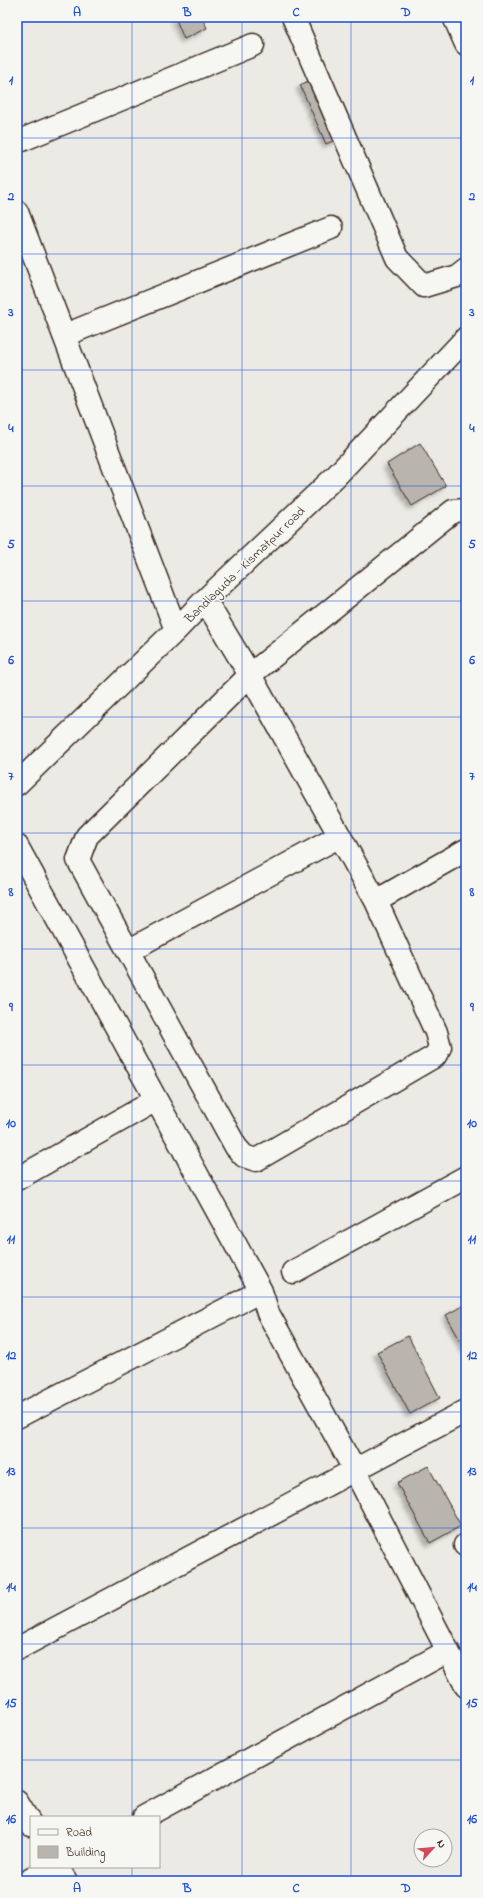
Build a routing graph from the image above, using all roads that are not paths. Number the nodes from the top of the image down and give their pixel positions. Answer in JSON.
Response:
{"nodes":[{"id":1,"x":293,"y":17,"type":"edge"},
{"id":2,"x":454,"y":17,"type":"edge"},
{"id":3,"x":466,"y":44,"type":"edge"},
{"id":4,"x":253,"y":45,"type":"dead end"},
{"id":5,"x":17,"y":142,"type":"edge"},
{"id":6,"x":17,"y":212,"type":"edge"},
{"id":7,"x":331,"y":228,"type":"dead end"},
{"id":8,"x":466,"y":269,"type":"edge"},
{"id":9,"x":65,"y":335,"type":"junction"},
{"id":10,"x":466,"y":338,"type":"edge"},
{"id":11,"x":466,"y":510,"type":"edge"},
{"id":12,"x":204,"y":600,"type":"junction"},
{"id":13,"x":176,"y":630,"type":"junction"},
{"id":14,"x":250,"y":675,"type":"junction"},
{"id":15,"x":17,"y":784,"type":"edge"},
{"id":16,"x":340,"y":836,"type":"junction"},
{"id":17,"x":17,"y":846,"type":"edge"},
{"id":18,"x":466,"y":850,"type":"edge"},
{"id":19,"x":376,"y":901,"type":"junction"},
{"id":20,"x":128,"y":951,"type":"junction"},
{"id":21,"x":156,"y":1100,"type":"junction"},
{"id":22,"x":466,"y":1177,"type":"edge"},
{"id":23,"x":17,"y":1179,"type":"edge"},
{"id":24,"x":293,"y":1272,"type":"dead end"},
{"id":25,"x":261,"y":1291,"type":"junction"},
{"id":26,"x":466,"y":1410,"type":"edge"},
{"id":27,"x":17,"y":1417,"type":"edge"},
{"id":28,"x":354,"y":1469,"type":"junction"},
{"id":29,"x":17,"y":1649,"type":"edge"},
{"id":30,"x":448,"y":1651,"type":"junction"},
{"id":31,"x":466,"y":1686,"type":"edge"},
{"id":32,"x":17,"y":1802,"type":"edge"},
{"id":33,"x":146,"y":1816,"type":"edge"},
{"id":34,"x":30,"y":1823,"type":"edge"},
{"id":35,"x":50,"y":1868,"type":"edge"},
{"id":36,"x":58,"y":1868,"type":"edge"},
{"id":37,"x":28,"y":1881,"type":"edge"},
{"id":38,"x":66,"y":1881,"type":"edge"}],
"edges":[{"from":1,"to":8,"type":"street"},
{"from":2,"to":3,"type":"street"},
{"from":4,"to":5,"type":"street"},
{"from":6,"to":9,"type":"street"},
{"from":7,"to":9,"type":"street"},
{"from":9,"to":13,"type":"street"},
{"from":10,"to":12,"type":"street","name":"Bandlaguda - Kismatpur road"},
{"from":11,"to":14,"type":"street"},
{"from":12,"to":13,"type":"street","name":"Bandlaguda - Kismatpur road"},
{"from":12,"to":14,"type":"street"},
{"from":13,"to":15,"type":"street","name":"Bandlaguda - Kismatpur road"},
{"from":14,"to":16,"type":"street"},
{"from":14,"to":20,"type":"street"},
{"from":16,"to":19,"type":"street"},
{"from":16,"to":20,"type":"street"},
{"from":17,"to":21,"type":"street"},
{"from":18,"to":19,"type":"street"},
{"from":19,"to":20,"type":"street"},
{"from":21,"to":23,"type":"street"},
{"from":21,"to":25,"type":"street"},
{"from":22,"to":24,"type":"street"},
{"from":25,"to":27,"type":"street"},
{"from":25,"to":28,"type":"street"},
{"from":26,"to":28,"type":"street"},
{"from":28,"to":29,"type":"street"},
{"from":28,"to":30,"type":"street"},
{"from":30,"to":31,"type":"street"},
{"from":30,"to":33,"type":"street"},
{"from":32,"to":34,"type":"street"},
{"from":35,"to":37,"type":"street"},
{"from":36,"to":38,"type":"street"}]}
